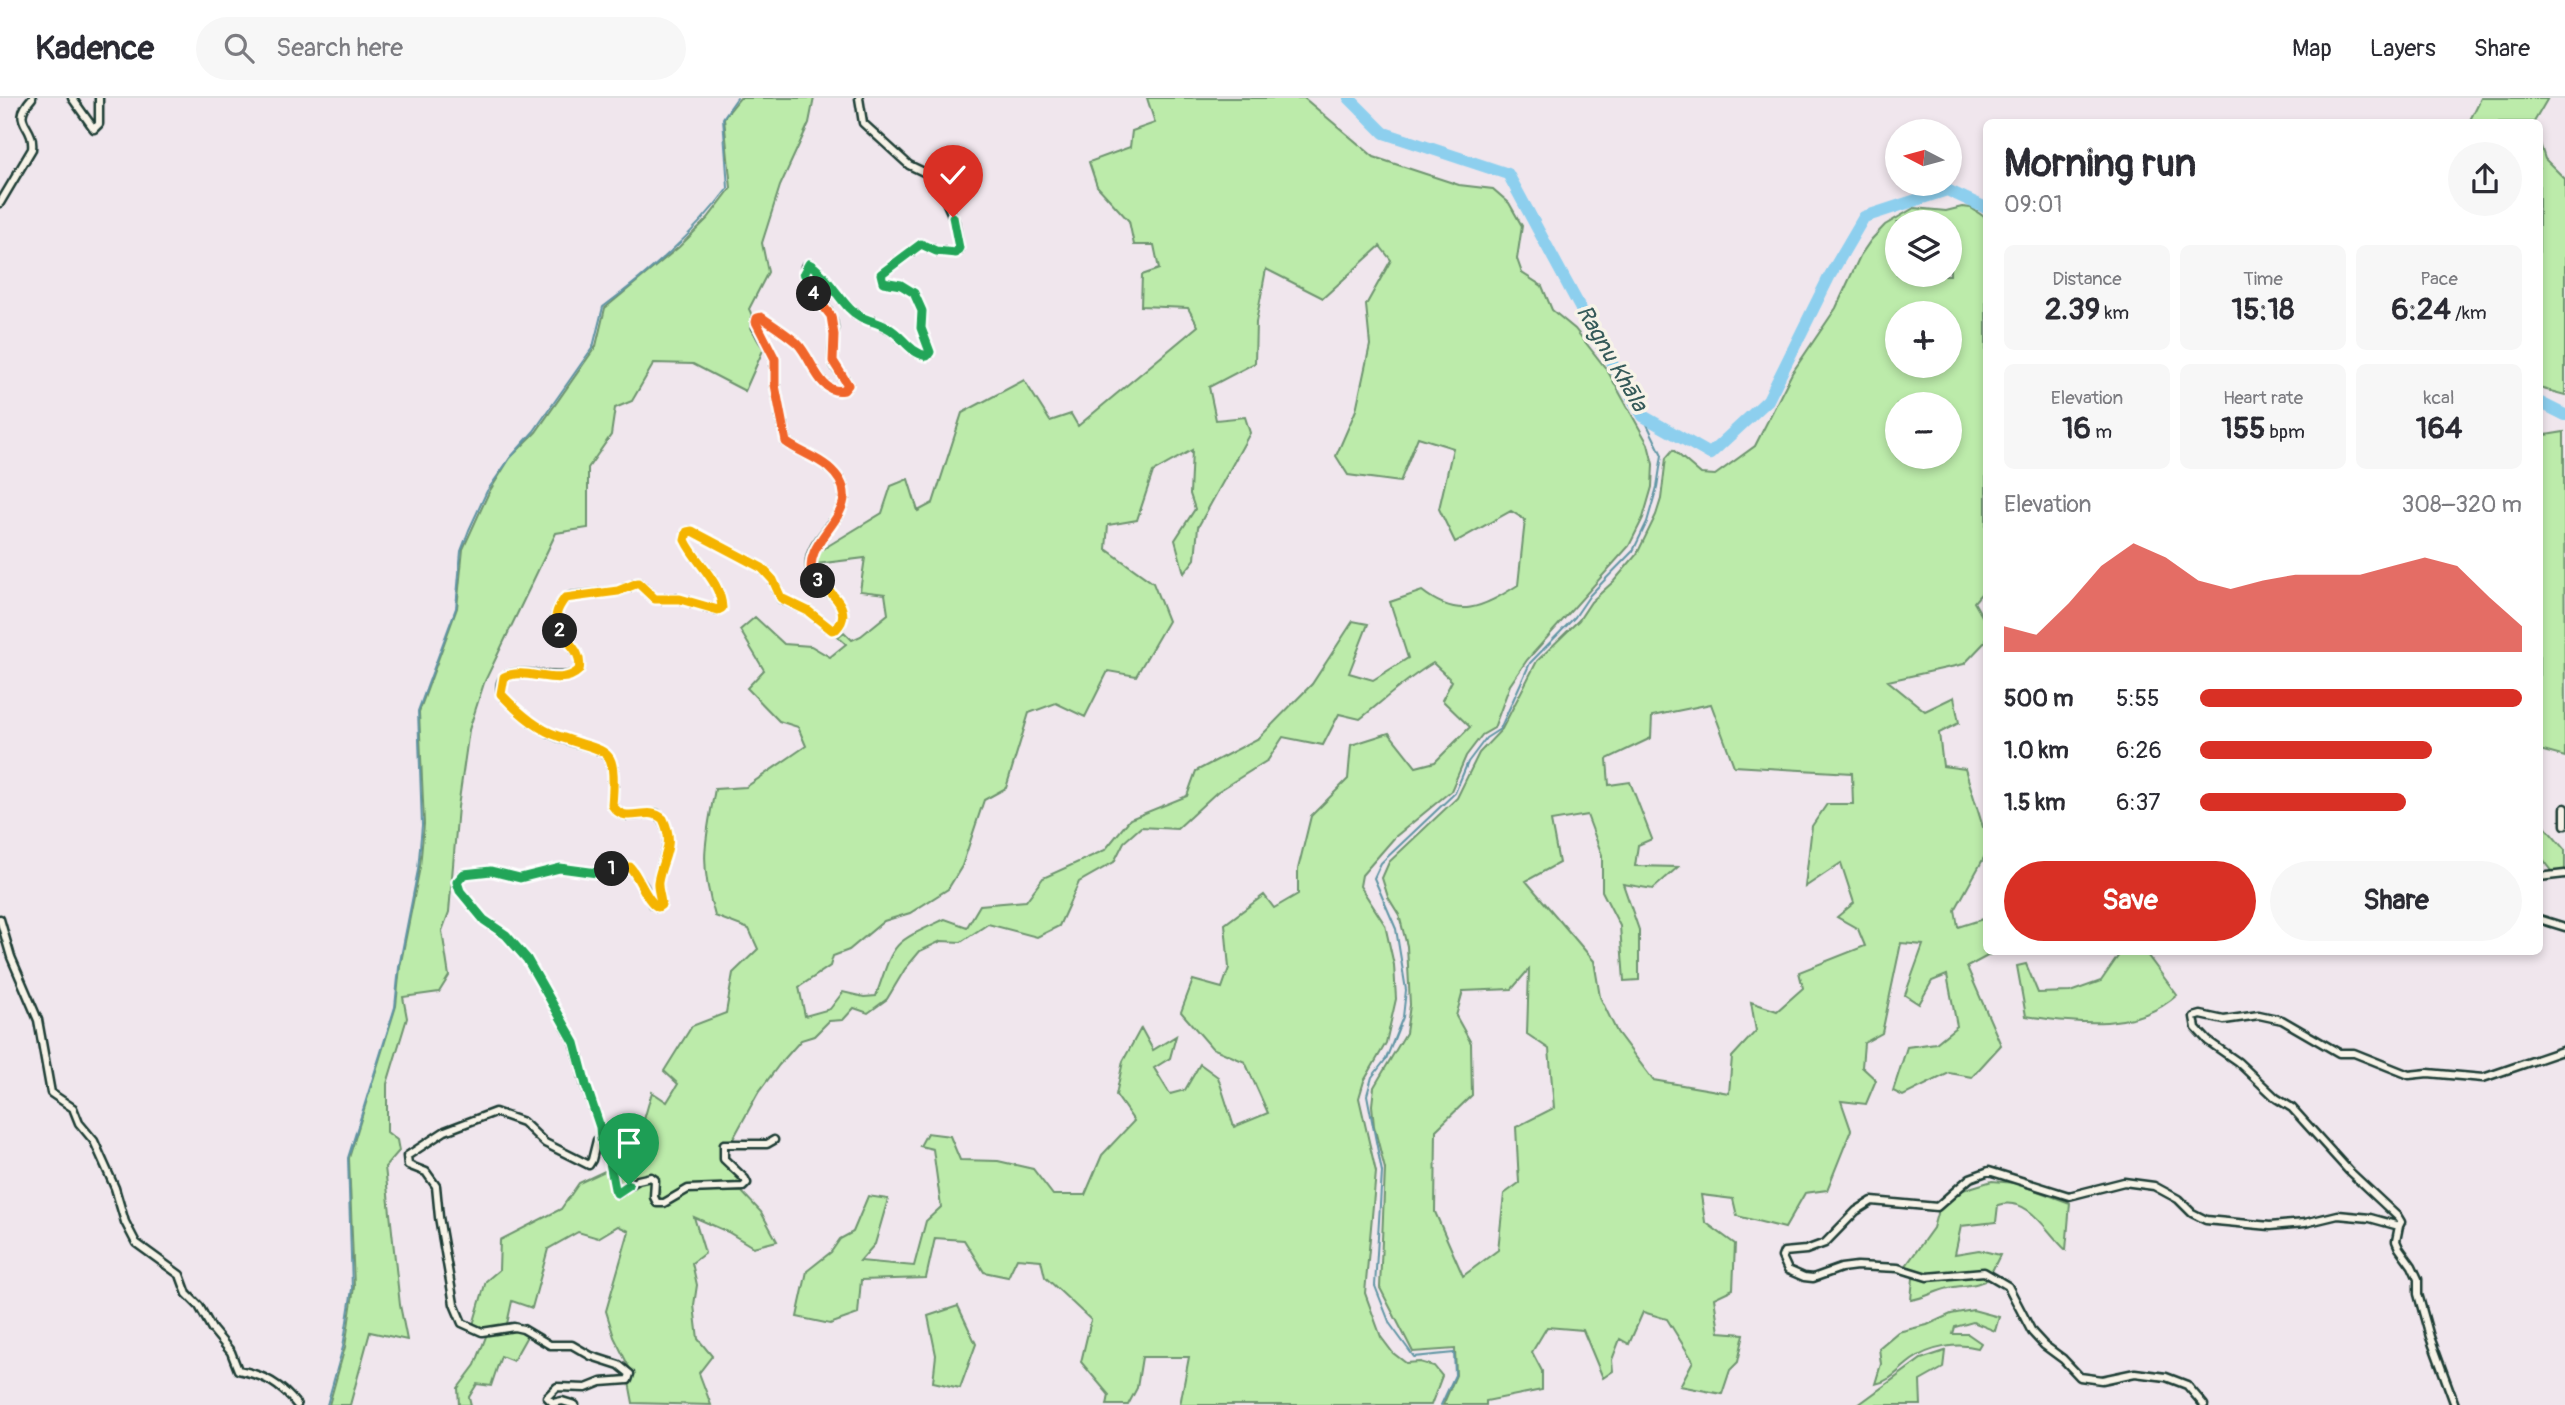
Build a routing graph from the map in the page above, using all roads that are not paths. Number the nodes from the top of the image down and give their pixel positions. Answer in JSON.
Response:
{"nodes":[{"id":1,"x":32,"y":98,"type":"edge"},
{"id":2,"x":72,"y":98,"type":"edge"},
{"id":3,"x":99,"y":98,"type":"edge"},
{"id":4,"x":859,"y":98,"type":"edge"},
{"id":5,"x":0,"y":203,"type":"edge"},
{"id":6,"x":2565,"y":808,"type":"edge"},
{"id":7,"x":2565,"y":825,"type":"edge"},
{"id":8,"x":2565,"y":874,"type":"edge"},
{"id":9,"x":2543,"y":877,"type":"edge"},
{"id":10,"x":0,"y":919,"type":"edge"},
{"id":11,"x":2543,"y":920,"type":"edge"},
{"id":12,"x":2565,"y":927,"type":"edge"},
{"id":13,"x":2565,"y":1050,"type":"edge"},
{"id":14,"x":601,"y":1139,"type":"junction"},
{"id":15,"x":774,"y":1140,"type":"dead end"},
{"id":16,"x":2399,"y":1226,"type":"junction"},
{"id":17,"x":297,"y":1405,"type":"edge"},
{"id":18,"x":575,"y":1405,"type":"edge"},
{"id":19,"x":2204,"y":1405,"type":"edge"},
{"id":20,"x":2455,"y":1405,"type":"edge"}],
"edges":[{"from":1,"to":5,"type":"street"},
{"from":2,"to":3,"type":"street"},
{"from":4,"to":14,"type":"street"},
{"from":6,"to":7,"type":"street"},
{"from":8,"to":9,"type":"street"},
{"from":10,"to":17,"type":"street"},
{"from":11,"to":12,"type":"street"},
{"from":13,"to":16,"type":"street"},
{"from":14,"to":15,"type":"street"},
{"from":14,"to":18,"type":"street"},
{"from":16,"to":19,"type":"street"},
{"from":16,"to":20,"type":"street"}]}
